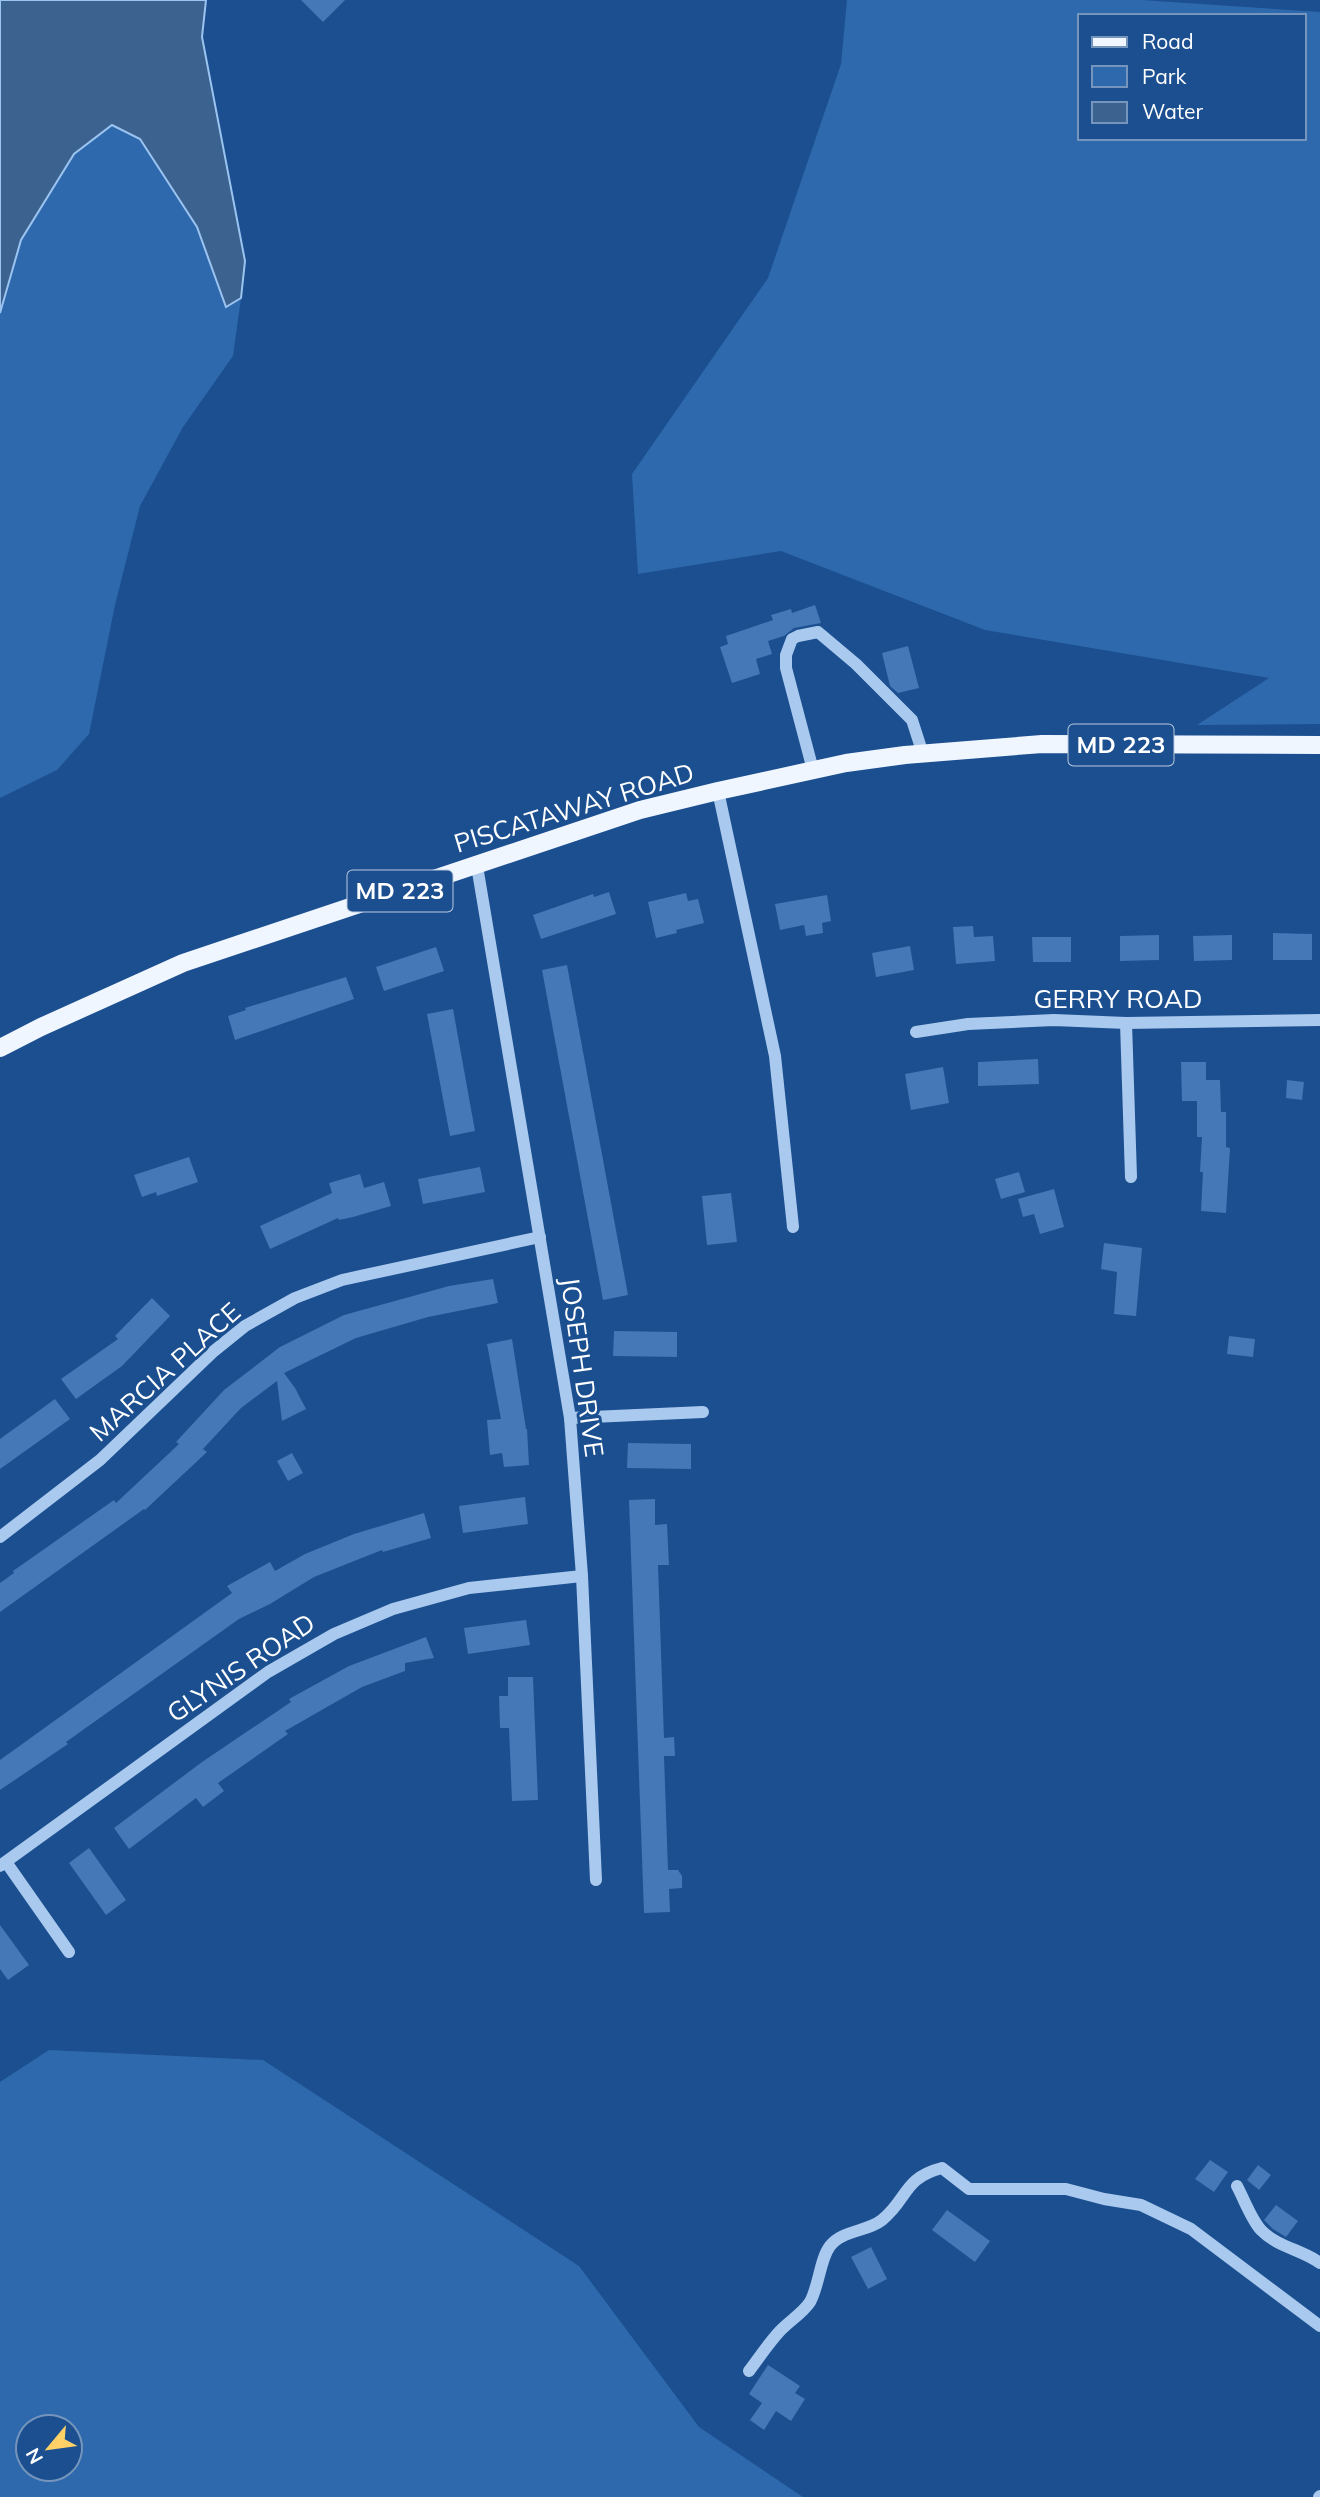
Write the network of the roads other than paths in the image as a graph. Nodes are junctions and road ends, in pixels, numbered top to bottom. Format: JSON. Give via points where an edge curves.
{"nodes":[{"id":1,"x":1320,"y":745,"type":"edge"},
{"id":2,"x":923,"y":754,"type":"junction"},
{"id":3,"x":813,"y":770,"type":"junction"},
{"id":4,"x":718,"y":791,"type":"junction"},
{"id":5,"x":477,"y":866,"type":"junction"},
{"id":6,"x":1320,"y":1020,"type":"edge"},
{"id":7,"x":1126,"y":1023,"type":"junction"},
{"id":8,"x":916,"y":1032,"type":"dead end"},
{"id":9,"x":0,"y":1048,"type":"edge"},
{"id":10,"x":1131,"y":1178,"type":"dead end"},
{"id":11,"x":793,"y":1227,"type":"dead end"},
{"id":12,"x":540,"y":1237,"type":"junction"},
{"id":13,"x":703,"y":1412,"type":"dead end"},
{"id":14,"x":570,"y":1418,"type":"junction"},
{"id":15,"x":0,"y":1537,"type":"edge"},
{"id":16,"x":582,"y":1576,"type":"junction"},
{"id":17,"x":3,"y":1864,"type":"edge"},
{"id":18,"x":596,"y":1880,"type":"dead end"},
{"id":19,"x":69,"y":1952,"type":"dead end"},
{"id":20,"x":1237,"y":2186,"type":"dead end"},
{"id":21,"x":1320,"y":2263,"type":"edge"},
{"id":22,"x":1320,"y":2326,"type":"edge"},
{"id":23,"x":749,"y":2371,"type":"dead end"}],
"edges":[{"from":1,"to":2,"type":"main road","name":"PISCATAWAY ROAD","number":"MD 223","via":[[1042,744]]},
{"from":2,"to":3,"type":"main road","name":"PISCATAWAY ROAD","number":"MD 223"},
{"from":2,"to":3,"type":"street","via":[[912,720],[818,632],[808,633],[792,639],[786,668]]},
{"from":3,"to":4,"type":"main road","name":"PISCATAWAY ROAD","number":"MD 223"},
{"from":4,"to":5,"type":"main road","name":"PISCATAWAY ROAD","number":"MD 223","via":[[640,810]]},
{"from":4,"to":11,"type":"street","via":[[775,1056]]},
{"from":5,"to":9,"type":"main road","name":"PISCATAWAY ROAD","number":"MD 223","via":[[183,963]]},
{"from":5,"to":12,"type":"street","name":"JOSEPH DRIVE"},
{"from":6,"to":7,"type":"street","name":"GERRY ROAD"},
{"from":7,"to":8,"type":"street","name":"GERRY ROAD","via":[[1054,1020]]},
{"from":7,"to":10,"type":"street"},
{"from":12,"to":14,"type":"street","name":"JOSEPH DRIVE"},
{"from":12,"to":15,"type":"street","name":"MARCIA PLACE","via":[[342,1280],[255,1320],[214,1351],[100,1460]]},
{"from":13,"to":14,"type":"street"},
{"from":14,"to":16,"type":"street","name":"JOSEPH DRIVE"},
{"from":16,"to":17,"type":"street","name":"GLYNIS ROAD","via":[[469,1588],[393,1609],[334,1634],[268,1672]]},
{"from":16,"to":18,"type":"street","name":"JOSEPH DRIVE"},
{"from":17,"to":19,"type":"street"},
{"from":20,"to":21,"type":"street","via":[[1261,2231]]},
{"from":22,"to":23,"type":"street","via":[[1191,2230],[1141,2205],[1066,2189],[969,2189],[942,2168],[912,2183],[884,2219],[837,2239],[828,2248],[808,2305],[776,2334]]}]}
